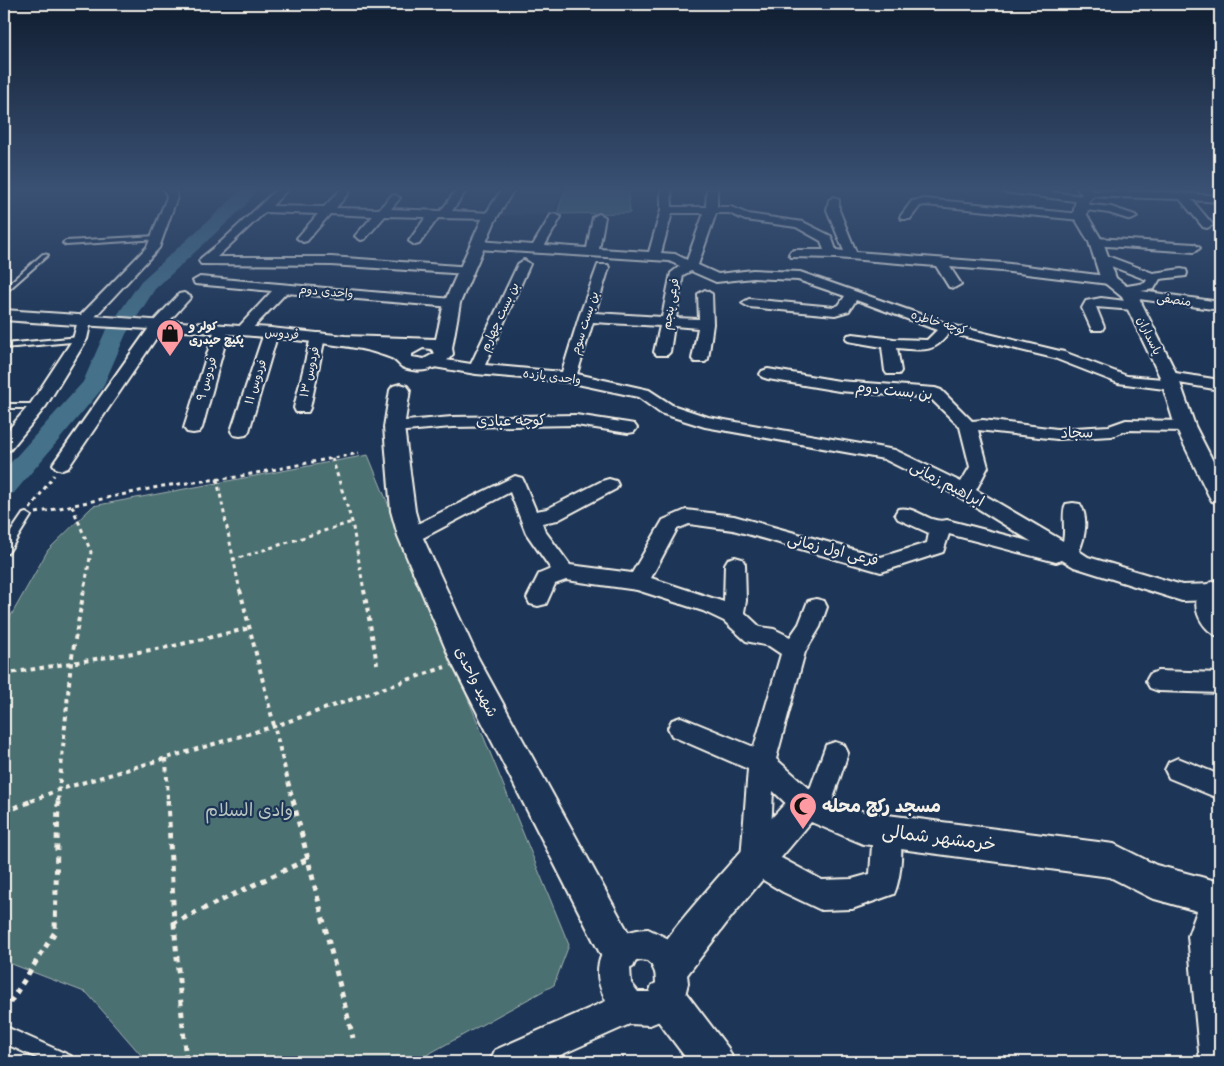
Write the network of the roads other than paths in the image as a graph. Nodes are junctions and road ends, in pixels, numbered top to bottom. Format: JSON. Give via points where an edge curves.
{"nodes":[{"id":1,"x":157,"y":238,"type":"edge"},
{"id":2,"x":140,"y":239,"type":"edge"},
{"id":3,"x":232,"y":239,"type":"edge"},
{"id":4,"x":417,"y":239,"type":"edge"},
{"id":5,"x":481,"y":239,"type":"edge"},
{"id":6,"x":543,"y":239,"type":"edge"},
{"id":7,"x":595,"y":239,"type":"edge"},
{"id":8,"x":659,"y":239,"type":"edge"},
{"id":9,"x":701,"y":239,"type":"edge"},
{"id":10,"x":826,"y":239,"type":"edge"},
{"id":11,"x":847,"y":239,"type":"edge"},
{"id":12,"x":1096,"y":239,"type":"edge"},
{"id":13,"x":415,"y":241,"type":"dead end"},
{"id":14,"x":66,"y":242,"type":"dead end"},
{"id":15,"x":478,"y":245,"type":"junction"},
{"id":16,"x":1194,"y":248,"type":"dead end"},
{"id":17,"x":537,"y":249,"type":"junction"},
{"id":18,"x":1099,"y":250,"type":"junction"},
{"id":19,"x":592,"y":252,"type":"junction"},
{"id":20,"x":795,"y":254,"type":"dead end"},
{"id":21,"x":831,"y":254,"type":"junction"},
{"id":22,"x":45,"y":255,"type":"dead end"},
{"id":23,"x":654,"y":256,"type":"junction"},
{"id":24,"x":852,"y":256,"type":"junction"},
{"id":25,"x":941,"y":263,"type":"junction"},
{"id":26,"x":524,"y":264,"type":"dead end"},
{"id":27,"x":692,"y":265,"type":"junction"},
{"id":28,"x":603,"y":268,"type":"dead end"},
{"id":29,"x":467,"y":270,"type":"junction"},
{"id":30,"x":1181,"y":273,"type":"dead end"},
{"id":31,"x":1154,"y":278,"type":"junction"},
{"id":32,"x":1109,"y":280,"type":"junction"},
{"id":33,"x":200,"y":281,"type":"dead end"},
{"id":34,"x":13,"y":283,"type":"junction"},
{"id":35,"x":4,"y":284,"type":"edge"},
{"id":36,"x":954,"y":284,"type":"dead end"},
{"id":37,"x":282,"y":288,"type":"junction"},
{"id":38,"x":4,"y":291,"type":"edge"},
{"id":39,"x":705,"y":294,"type":"dead end"},
{"id":40,"x":853,"y":294,"type":"junction"},
{"id":41,"x":1129,"y":296,"type":"junction"},
{"id":42,"x":184,"y":297,"type":"dead end"},
{"id":43,"x":750,"y":303,"type":"dead end"},
{"id":44,"x":452,"y":305,"type":"junction"},
{"id":45,"x":1220,"y":306,"type":"edge"},
{"id":46,"x":4,"y":315,"type":"edge"},
{"id":47,"x":586,"y":317,"type":"junction"},
{"id":48,"x":66,"y":320,"type":"junction"},
{"id":49,"x":88,"y":320,"type":"junction"},
{"id":50,"x":669,"y":321,"type":"junction"},
{"id":51,"x":4,"y":323,"type":"edge"},
{"id":52,"x":706,"y":324,"type":"junction"},
{"id":53,"x":158,"y":325,"type":"junction"},
{"id":54,"x":1097,"y":327,"type":"dead end"},
{"id":55,"x":946,"y":328,"type":"junction"},
{"id":56,"x":222,"y":329,"type":"junction"},
{"id":57,"x":242,"y":331,"type":"junction"},
{"id":58,"x":271,"y":333,"type":"junction"},
{"id":59,"x":318,"y":337,"type":"junction"},
{"id":60,"x":80,"y":338,"type":"junction"},
{"id":61,"x":853,"y":338,"type":"dead end"},
{"id":62,"x":346,"y":341,"type":"junction"},
{"id":63,"x":888,"y":343,"type":"junction"},
{"id":64,"x":420,"y":344,"type":"junction"},
{"id":65,"x":4,"y":346,"type":"edge"},
{"id":66,"x":662,"y":352,"type":"dead end"},
{"id":67,"x":402,"y":357,"type":"junction"},
{"id":68,"x":434,"y":359,"type":"junction"},
{"id":69,"x":700,"y":359,"type":"dead end"},
{"id":70,"x":476,"y":369,"type":"junction"},
{"id":71,"x":893,"y":370,"type":"dead end"},
{"id":72,"x":768,"y":374,"type":"dead end"},
{"id":73,"x":568,"y":377,"type":"junction"},
{"id":74,"x":1170,"y":381,"type":"junction"},
{"id":75,"x":1220,"y":385,"type":"edge"},
{"id":76,"x":400,"y":390,"type":"junction"},
{"id":77,"x":4,"y":406,"type":"edge"},
{"id":78,"x":38,"y":406,"type":"junction"},
{"id":79,"x":302,"y":408,"type":"dead end"},
{"id":80,"x":666,"y":409,"type":"joint"},
{"id":81,"x":968,"y":426,"type":"junction"},
{"id":82,"x":1185,"y":426,"type":"junction"},
{"id":83,"x":394,"y":427,"type":"junction"},
{"id":84,"x":193,"y":428,"type":"dead end"},
{"id":85,"x":628,"y":428,"type":"dead end"},
{"id":86,"x":240,"y":431,"type":"dead end"},
{"id":87,"x":5,"y":442,"type":"edge"},
{"id":88,"x":62,"y":464,"type":"road end"},
{"id":89,"x":609,"y":486,"type":"dead end"},
{"id":90,"x":1218,"y":489,"type":"edge"},
{"id":91,"x":965,"y":492,"type":"junction"},
{"id":92,"x":1073,"y":510,"type":"dead end"},
{"id":93,"x":904,"y":514,"type":"dead end"},
{"id":94,"x":26,"y":516,"type":"road end"},
{"id":95,"x":530,"y":518,"type":"junction"},
{"id":96,"x":940,"y":530,"type":"junction"},
{"id":97,"x":410,"y":536,"type":"junction"},
{"id":98,"x":4,"y":550,"type":"edge"},
{"id":99,"x":1074,"y":558,"type":"junction"},
{"id":100,"x":735,"y":564,"type":"dead end"},
{"id":101,"x":564,"y":572,"type":"junction"},
{"id":102,"x":638,"y":582,"type":"junction"},
{"id":103,"x":1217,"y":590,"type":"edge"},
{"id":104,"x":1182,"y":593,"type":"junction"},
{"id":105,"x":538,"y":598,"type":"dead end"},
{"id":106,"x":816,"y":607,"type":"dead end"},
{"id":107,"x":732,"y":615,"type":"junction"},
{"id":108,"x":1218,"y":627,"type":"edge"},
{"id":109,"x":794,"y":650,"type":"junction"},
{"id":110,"x":1158,"y":681,"type":"dead end"},
{"id":111,"x":1220,"y":684,"type":"edge"},
{"id":112,"x":681,"y":728,"type":"dead end"},
{"id":113,"x":835,"y":753,"type":"dead end"},
{"id":114,"x":762,"y":763,"type":"junction"},
{"id":115,"x":1178,"y":770,"type":"dead end"},
{"id":116,"x":1220,"y":787,"type":"edge"},
{"id":117,"x":811,"y":806,"type":"junction"},
{"id":118,"x":887,"y":831,"type":"junction"},
{"id":119,"x":755,"y":859,"type":"junction"},
{"id":120,"x":1220,"y":899,"type":"edge"},
{"id":121,"x":620,"y":954,"type":"junction"},
{"id":122,"x":668,"y":982,"type":"junction"},
{"id":123,"x":629,"y":1007,"type":"junction"},
{"id":124,"x":4,"y":1034,"type":"edge"},
{"id":125,"x":66,"y":1062,"type":"edge"},
{"id":126,"x":507,"y":1062,"type":"edge"},
{"id":127,"x":714,"y":1062,"type":"edge"},
{"id":128,"x":1220,"y":1062,"type":"edge"}],
"edges":[{"from":1,"to":49,"type":"street","via":[[153,248]]},
{"from":2,"to":14,"type":"lane"},
{"from":3,"to":29,"type":"street","via":[[205,261],[331,261]]},
{"from":4,"to":13,"type":"street"},
{"from":5,"to":15,"type":"street"},
{"from":6,"to":17,"type":"street"},
{"from":7,"to":19,"type":"street"},
{"from":8,"to":23,"type":"street"},
{"from":9,"to":27,"type":"street"},
{"from":10,"to":21,"type":"street"},
{"from":11,"to":24,"type":"street"},
{"from":12,"to":18,"type":"street"},
{"from":15,"to":17,"type":"street"},
{"from":15,"to":29,"type":"street"},
{"from":16,"to":18,"type":"street"},
{"from":17,"to":19,"type":"street","via":[[554,254]]},
{"from":18,"to":31,"type":"street"},
{"from":18,"to":32,"type":"street"},
{"from":19,"to":23,"type":"street"},
{"from":20,"to":21,"type":"street"},
{"from":21,"to":24,"type":"street"},
{"from":22,"to":34,"type":"lane"},
{"from":23,"to":27,"type":"street"},
{"from":24,"to":25,"type":"street","via":[[904,254]]},
{"from":25,"to":32,"type":"street"},
{"from":25,"to":36,"type":"street"},
{"from":26,"to":70,"type":"street","name":"بن بست چهارم"},
{"from":27,"to":40,"type":"street","name":"كوچه خاطره","via":[[716,278],[753,274],[800,276]]},
{"from":27,"to":50,"type":"street","name":"فرعی پنجم","via":[[676,273]]},
{"from":28,"to":47,"type":"street","name":"بن بست سوم"},
{"from":29,"to":44,"type":"street"},
{"from":30,"to":31,"type":"street"},
{"from":31,"to":41,"type":"street","via":[[1149,286]]},
{"from":32,"to":41,"type":"street"},
{"from":33,"to":37,"type":"street","name":"واحدی دوم"},
{"from":34,"to":35,"type":"lane"},
{"from":34,"to":38,"type":"lane"},
{"from":37,"to":44,"type":"street","name":"واحدی دوم"},
{"from":37,"to":57,"type":"street"},
{"from":39,"to":52,"type":"street"},
{"from":40,"to":43,"type":"street","via":[[844,308],[835,311]]},
{"from":40,"to":55,"type":"street","name":"كوچه خاطره"},
{"from":41,"to":45,"type":"street","name":"منصفی"},
{"from":41,"to":54,"type":"street","name":"منصفی","via":[[1091,304],[1089,308]]},
{"from":41,"to":74,"type":"street","name":"پاسداران"},
{"from":42,"to":53,"type":"street"},
{"from":44,"to":64,"type":"street"},
{"from":44,"to":68,"type":"street"},
{"from":46,"to":48,"type":"street"},
{"from":47,"to":50,"type":"street"},
{"from":47,"to":73,"type":"street","name":"بن بست سوم"},
{"from":48,"to":49,"type":"street","name":"فردوس"},
{"from":48,"to":51,"type":"street","via":[[41,324]]},
{"from":49,"to":53,"type":"street","name":"فردوس"},
{"from":49,"to":60,"type":"street"},
{"from":50,"to":52,"type":"street"},
{"from":50,"to":66,"type":"street","name":"فرعی پنجم"},
{"from":52,"to":69,"type":"street"},
{"from":53,"to":56,"type":"street","name":"فردوس"},
{"from":53,"to":88,"type":"street"},
{"from":55,"to":63,"type":"street","via":[[934,342]]},
{"from":55,"to":74,"type":"street","name":"كوچه خاطره","via":[[1059,355],[1124,380]]},
{"from":56,"to":57,"type":"street","name":"فردوس"},
{"from":56,"to":84,"type":"street","name":"فردوس ۹"},
{"from":57,"to":58,"type":"street","name":"فردوس"},
{"from":58,"to":59,"type":"street","name":"فردوس"},
{"from":58,"to":86,"type":"street","name":"فردوس ۱۱"},
{"from":59,"to":62,"type":"street","name":"فردوس"},
{"from":59,"to":79,"type":"street","name":"فردوس ۱۳"},
{"from":60,"to":65,"type":"lane"},
{"from":60,"to":78,"type":"street"},
{"from":61,"to":63,"type":"street"},
{"from":62,"to":64,"type":"street"},
{"from":62,"to":67,"type":"street"},
{"from":63,"to":71,"type":"street"},
{"from":64,"to":67,"type":"street","via":[[406,349]]},
{"from":64,"to":68,"type":"street","via":[[435,344]]},
{"from":67,"to":68,"type":"street","via":[[410,364]]},
{"from":67,"to":76,"type":"street","name":"شهید واحدی"},
{"from":68,"to":70,"type":"street","name":"واحدی یازده"},
{"from":68,"to":76,"type":"street"},
{"from":70,"to":73,"type":"street","name":"واحدی یازده"},
{"from":72,"to":81,"type":"street","name":"بن بست دوم","via":[[839,386],[935,392]]},
{"from":73,"to":80,"type":"street","name":"واحدی یازده","via":[[643,392]]},
{"from":74,"to":75,"type":"street","name":"كوچه خاطره"},
{"from":74,"to":82,"type":"street","name":"پاسداران"},
{"from":76,"to":83,"type":"street","name":"شهید واحدی"},
{"from":77,"to":78,"type":"lane"},
{"from":78,"to":87,"type":"street"},
{"from":80,"to":91,"type":"street","name":"ابراهیم زمانی","via":[[705,422],[888,454]]},
{"from":81,"to":82,"type":"street","name":"سجاد","via":[[1057,434],[1101,433],[1126,425]]},
{"from":81,"to":91,"type":"street","name":"بن بست دوم","via":[[979,467]]},
{"from":82,"to":90,"type":"street","name":"پاسداران"},
{"from":83,"to":85,"type":"street","name":"کوچه عبادی","via":[[452,422],[576,420]]},
{"from":83,"to":97,"type":"street","name":"شهید واحدی"},
{"from":89,"to":95,"type":"street","via":[[551,514]]},
{"from":91,"to":99,"type":"street","name":"ابراهیم زمانی"},
{"from":92,"to":99,"type":"street"},
{"from":93,"to":96,"type":"street"},
{"from":94,"to":98,"type":"lane"},
{"from":95,"to":97,"type":"street","via":[[515,482]]},
{"from":95,"to":101,"type":"street","via":[[536,533]]},
{"from":96,"to":99,"type":"street","via":[[952,527]]},
{"from":96,"to":102,"type":"street","name":"فرعی اول زمانی","via":[[936,547],[881,564],[734,523],[686,516],[670,525]]},
{"from":97,"to":121,"type":"street","name":"شهید واحدی","via":[[465,660]]},
{"from":99,"to":104,"type":"street","name":"ابراهیم زمانی"},
{"from":100,"to":107,"type":"street"},
{"from":101,"to":102,"type":"street"},
{"from":101,"to":105,"type":"street","via":[[547,579]]},
{"from":102,"to":107,"type":"street"},
{"from":103,"to":104,"type":"street","name":"ابراهیم زمانی"},
{"from":103,"to":108,"type":"street","via":[[1210,596],[1208,604]]},
{"from":104,"to":108,"type":"street"},
{"from":106,"to":109,"type":"street","via":[[809,627]]},
{"from":107,"to":109,"type":"street","via":[[754,635],[774,638]]},
{"from":109,"to":114,"type":"street"},
{"from":110,"to":111,"type":"street"},
{"from":112,"to":114,"type":"street"},
{"from":113,"to":117,"type":"street"},
{"from":114,"to":117,"type":"street"},
{"from":114,"to":119,"type":"street"},
{"from":115,"to":116,"type":"street"},
{"from":117,"to":118,"type":"street","name":"خرمشهر شمالی","via":[[863,828]]},
{"from":117,"to":119,"type":"street"},
{"from":118,"to":119,"type":"street","via":[[884,884],[852,894],[821,895]]},
{"from":118,"to":120,"type":"street","name":"خرمشهر شمالی","via":[[1114,861],[1151,881]]},
{"from":119,"to":122,"type":"street","via":[[686,944]]},
{"from":120,"to":128,"type":"street","via":[[1206,936]]},
{"from":121,"to":122,"type":"street","via":[[633,946],[648,945],[662,952]]},
{"from":121,"to":123,"type":"street","via":[[613,969],[614,986]]},
{"from":122,"to":123,"type":"street","via":[[653,1008]]},
{"from":122,"to":127,"type":"street"},
{"from":123,"to":126,"type":"street"},
{"from":124,"to":125,"type":"lane"}]}
